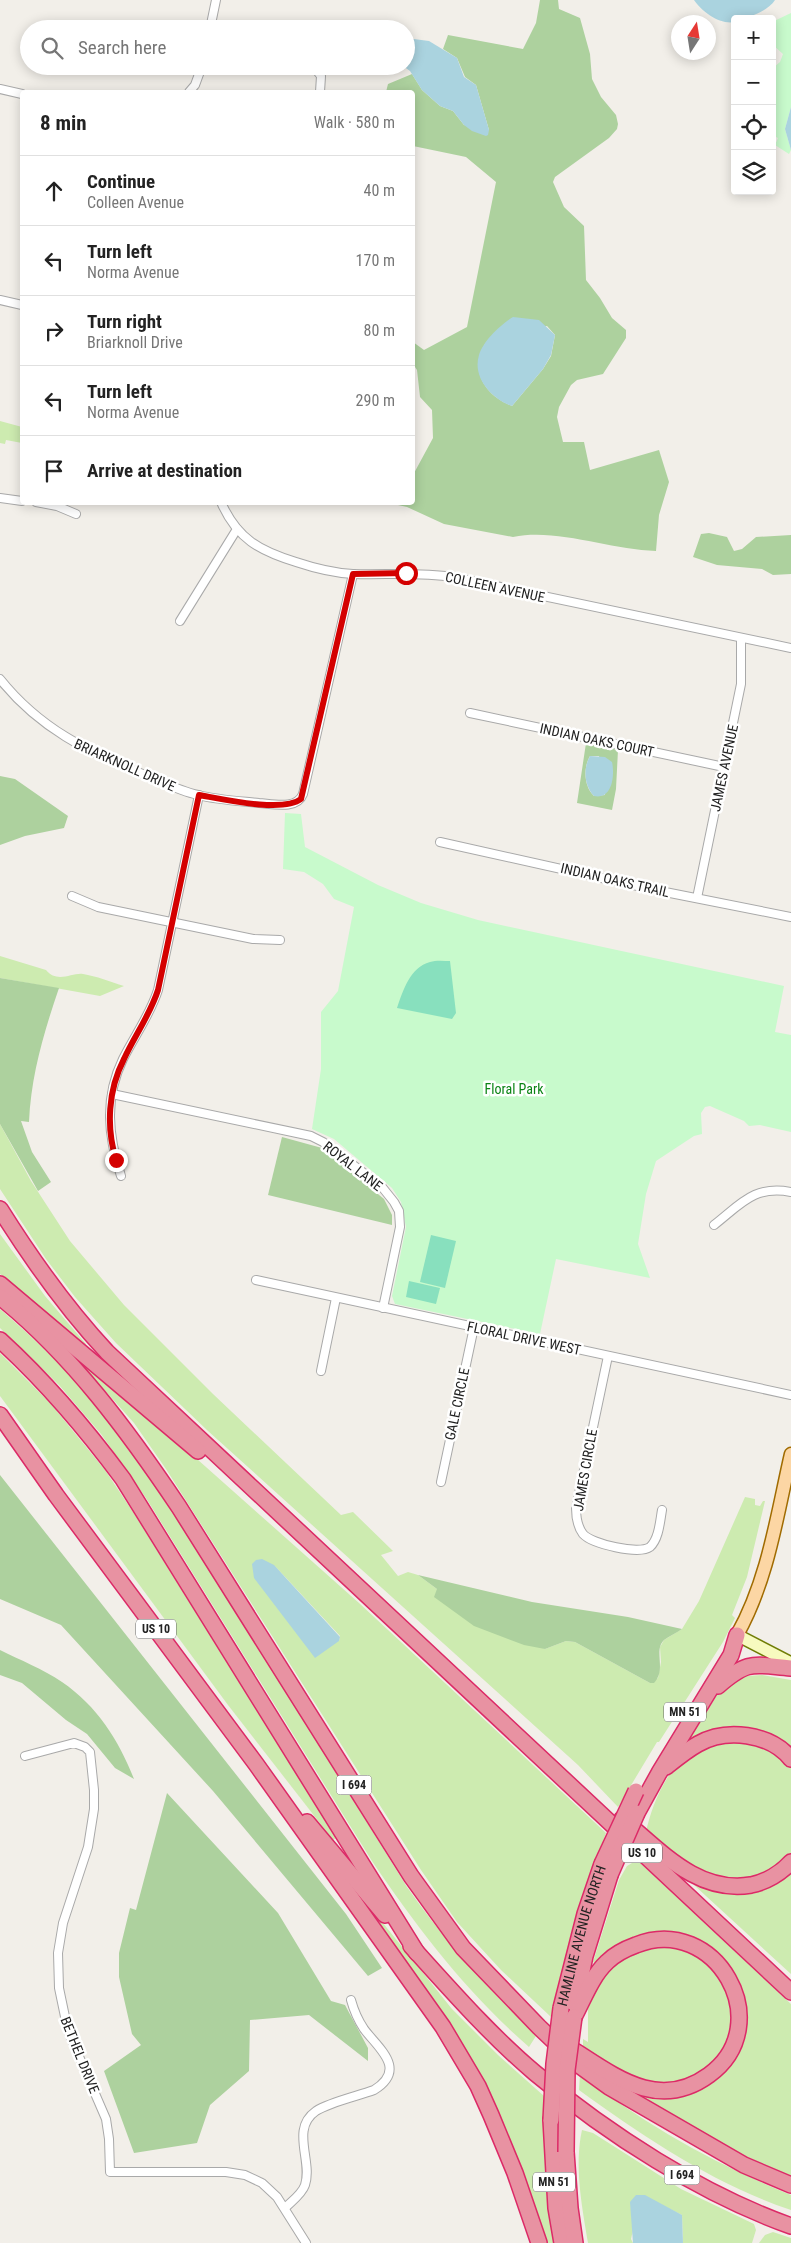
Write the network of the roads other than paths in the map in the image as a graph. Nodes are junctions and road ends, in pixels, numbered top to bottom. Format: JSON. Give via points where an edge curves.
{"nodes":[{"id":1,"x":216,"y":0,"type":"edge"},
{"id":2,"x":212,"y":20,"type":"edge"},
{"id":3,"x":199,"y":75,"type":"edge"},
{"id":4,"x":320,"y":75,"type":"edge"},
{"id":5,"x":0,"y":89,"type":"edge"},
{"id":6,"x":191,"y":90,"type":"edge"},
{"id":7,"x":320,"y":90,"type":"edge"},
{"id":8,"x":20,"y":94,"type":"edge"},
{"id":9,"x":0,"y":300,"type":"edge"},
{"id":10,"x":20,"y":305,"type":"edge"},
{"id":11,"x":0,"y":498,"type":"edge"},
{"id":12,"x":20,"y":501,"type":"edge"},
{"id":13,"x":52,"y":505,"type":"edge"},
{"id":14,"x":222,"y":505,"type":"edge"},
{"id":15,"x":76,"y":514,"type":"dead end"},
{"id":16,"x":237,"y":529,"type":"junction"},
{"id":17,"x":353,"y":574,"type":"junction"},
{"id":18,"x":180,"y":621,"type":"dead end"},
{"id":19,"x":741,"y":638,"type":"junction"},
{"id":20,"x":791,"y":648,"type":"edge"},
{"id":21,"x":0,"y":679,"type":"edge"},
{"id":22,"x":470,"y":713,"type":"dead end"},
{"id":23,"x":724,"y":767,"type":"junction"},
{"id":24,"x":199,"y":795,"type":"junction"},
{"id":25,"x":440,"y":842,"type":"dead end"},
{"id":26,"x":72,"y":896,"type":"dead end"},
{"id":27,"x":697,"y":898,"type":"junction"},
{"id":28,"x":791,"y":917,"type":"edge"},
{"id":29,"x":172,"y":922,"type":"junction"},
{"id":30,"x":280,"y":940,"type":"dead end"},
{"id":31,"x":112,"y":1094,"type":"junction"},
{"id":32,"x":121,"y":1176,"type":"dead end"},
{"id":33,"x":791,"y":1192,"type":"edge"},
{"id":34,"x":0,"y":1210,"type":"edge"},
{"id":35,"x":714,"y":1225,"type":"dead end"},
{"id":36,"x":256,"y":1280,"type":"dead end"},
{"id":37,"x":0,"y":1284,"type":"edge"},
{"id":38,"x":0,"y":1298,"type":"edge"},
{"id":39,"x":336,"y":1298,"type":"junction"},
{"id":40,"x":383,"y":1308,"type":"junction"},
{"id":41,"x":474,"y":1327,"type":"junction"},
{"id":42,"x":0,"y":1340,"type":"edge"},
{"id":43,"x":608,"y":1356,"type":"junction"},
{"id":44,"x":321,"y":1371,"type":"dead end"},
{"id":45,"x":791,"y":1395,"type":"edge"},
{"id":46,"x":0,"y":1415,"type":"edge"},
{"id":47,"x":0,"y":1432,"type":"edge"},
{"id":48,"x":791,"y":1454,"type":"edge"},
{"id":49,"x":440,"y":1482,"type":"dead end"},
{"id":50,"x":56,"y":1495,"type":"junction"},
{"id":51,"x":662,"y":1510,"type":"dead end"},
{"id":52,"x":345,"y":1574,"type":"junction"},
{"id":53,"x":737,"y":1635,"type":"junction"},
{"id":54,"x":791,"y":1663,"type":"edge"},
{"id":55,"x":791,"y":1668,"type":"edge"},
{"id":56,"x":707,"y":1695,"type":"junction"},
{"id":57,"x":493,"y":1713,"type":"junction"},
{"id":58,"x":25,"y":1756,"type":"dead end"},
{"id":59,"x":791,"y":1759,"type":"edge"},
{"id":60,"x":256,"y":1764,"type":"junction"},
{"id":61,"x":659,"y":1772,"type":"junction"},
{"id":62,"x":791,"y":1862,"type":"edge"},
{"id":63,"x":606,"y":1870,"type":"junction"},
{"id":64,"x":417,"y":1953,"type":"junction"},
{"id":65,"x":791,"y":1992,"type":"edge"},
{"id":66,"x":351,"y":2000,"type":"dead end"},
{"id":67,"x":568,"y":2013,"type":"junction"},
{"id":68,"x":539,"y":2027,"type":"junction"},
{"id":69,"x":791,"y":2185,"type":"edge"},
{"id":70,"x":285,"y":2208,"type":"junction"},
{"id":71,"x":791,"y":2226,"type":"edge"},
{"id":72,"x":306,"y":2243,"type":"edge"},
{"id":73,"x":538,"y":2243,"type":"edge"},
{"id":74,"x":562,"y":2243,"type":"edge"},
{"id":75,"x":575,"y":2243,"type":"edge"}],
"edges":[{"from":1,"to":2,"type":"street"},
{"from":3,"to":6,"type":"street"},
{"from":4,"to":7,"type":"street"},
{"from":5,"to":8,"type":"street"},
{"from":9,"to":10,"type":"street"},
{"from":11,"to":12,"type":"street"},
{"from":13,"to":15,"type":"street"},
{"from":14,"to":16,"type":"street","name":"COLLEEN AVENUE"},
{"from":16,"to":17,"type":"street","name":"COLLEEN AVENUE","via":[[250,542],[274,556],[324,570]]},
{"from":16,"to":18,"type":"street"},
{"from":17,"to":19,"type":"street","name":"COLLEEN AVENUE","via":[[424,573],[453,577]]},
{"from":17,"to":24,"type":"street","name":"BRIARKNOLL DRIVE","via":[[301,799],[281,805]]},
{"from":19,"to":20,"type":"street","name":"COLLEEN AVENUE"},
{"from":19,"to":23,"type":"street","name":"JAMES AVENUE","via":[[741,684]]},
{"from":21,"to":24,"type":"street","name":"BRIARKNOLL DRIVE","via":[[40,718],[73,743]]},
{"from":22,"to":23,"type":"street","name":"INDIAN OAKS COURT"},
{"from":23,"to":27,"type":"street","name":"JAMES AVENUE"},
{"from":24,"to":29,"type":"street"},
{"from":25,"to":27,"type":"street","name":"INDIAN OAKS TRAIL"},
{"from":26,"to":29,"type":"street","via":[[98,907]]},
{"from":27,"to":28,"type":"street","name":"INDIAN OAKS TRAIL"},
{"from":29,"to":30,"type":"street","via":[[253,939]]},
{"from":29,"to":31,"type":"street","via":[[154,1003],[123,1059]]},
{"from":31,"to":32,"type":"street","via":[[109,1126]]},
{"from":31,"to":40,"type":"street","name":"ROYAL LANE","via":[[311,1136],[382,1187],[394,1202],[400,1218]]},
{"from":33,"to":35,"type":"street","via":[[770,1190],[752,1195]]},
{"from":34,"to":52,"type":"highway","number":"US 10","via":[[79,1322],[107,1352]]},
{"from":36,"to":39,"type":"street","name":"FLORAL DRIVE WEST"},
{"from":37,"to":52,"type":"highway"},
{"from":38,"to":68,"type":"highway","number":"I 694","via":[[48,1342],[140,1448],[411,1876],[463,1948]]},
{"from":39,"to":40,"type":"street","name":"FLORAL DRIVE WEST"},
{"from":39,"to":44,"type":"street"},
{"from":40,"to":41,"type":"street","name":"FLORAL DRIVE WEST"},
{"from":41,"to":43,"type":"street","name":"FLORAL DRIVE WEST"},
{"from":41,"to":49,"type":"street","name":"GALE CIRCLE"},
{"from":42,"to":64,"type":"highway","number":"I 694","via":[[42,1380],[123,1479]]},
{"from":43,"to":45,"type":"street","name":"FLORAL DRIVE WEST"},
{"from":43,"to":51,"type":"street","name":"JAMES CIRCLE","via":[[576,1508],[578,1524],[583,1534],[595,1542],[641,1551],[651,1546],[656,1538]]},
{"from":46,"to":50,"type":"highway","number":"US 10"},
{"from":47,"to":50,"type":"highway"},
{"from":48,"to":53,"type":"main road","name":"HAMLINE AVENUE NORTH","via":[[764,1572]]},
{"from":50,"to":60,"type":"highway","number":"US 10"},
{"from":52,"to":57,"type":"highway","number":"US 10"},
{"from":53,"to":54,"type":"street"},
{"from":53,"to":56,"type":"highway","name":"HAMLINE AVENUE NORTH","number":"MN 51","via":[[731,1655]]},
{"from":53,"to":63,"type":"highway","name":"HAMLINE AVENUE NORTH","number":"MN 51","bridge":true,"via":[[723,1651],[636,1791]]},
{"from":55,"to":56,"type":"highway","via":[[747,1665]]},
{"from":56,"to":61,"type":"highway","name":"HAMLINE AVENUE NORTH","number":"MN 51"},
{"from":57,"to":62,"type":"highway","via":[[684,1870],[701,1880],[722,1886],[758,1884],[775,1876]]},
{"from":57,"to":65,"type":"highway","number":"US 10"},
{"from":58,"to":70,"type":"street","name":"BETHEL DRIVE","via":[[74,1743],[85,1746],[90,1752],[94,1790],[92,1819],[88,1847],[63,1923],[58,1954],[58,1988],[68,2032],[106,2119],[110,2172],[236,2172],[262,2183]]},
{"from":59,"to":61,"type":"highway","via":[[776,1746],[759,1738],[726,1734],[698,1744]]},
{"from":60,"to":64,"type":"highway","number":"US 10"},
{"from":60,"to":73,"type":"highway","via":[[422,1996],[460,2055],[502,2140]]},
{"from":61,"to":63,"type":"highway","name":"HAMLINE AVENUE NORTH","number":"MN 51","bridge":true},
{"from":63,"to":67,"type":"highway","name":"HAMLINE AVENUE NORTH","number":"MN 51","via":[[583,1922]]},
{"from":64,"to":71,"type":"highway","number":"I 694","via":[[498,2038],[535,2073],[586,2113],[686,2178]]},
{"from":66,"to":70,"type":"street","via":[[364,2030],[387,2054],[388,2075],[380,2087],[323,2108],[310,2117],[303,2137],[305,2183]]},
{"from":67,"to":68,"type":"highway","via":[[606,1962],[620,1951],[656,1939],[691,1945],[712,1958],[731,1982],[740,2013],[733,2044],[720,2066],[692,2086],[666,2091],[624,2082]]},
{"from":67,"to":74,"type":"highway","name":"HAMLINE AVENUE NORTH","number":"MN 51","bridge":true,"via":[[554,2064],[551,2120]]},
{"from":67,"to":75,"type":"highway","name":"HAMLINE AVENUE NORTH","number":"MN 51","bridge":true,"via":[[566,2152]]},
{"from":68,"to":69,"type":"highway","number":"I 694","via":[[580,2066],[609,2087],[744,2165]]},
{"from":70,"to":72,"type":"street","name":"BETHEL DRIVE"}]}
